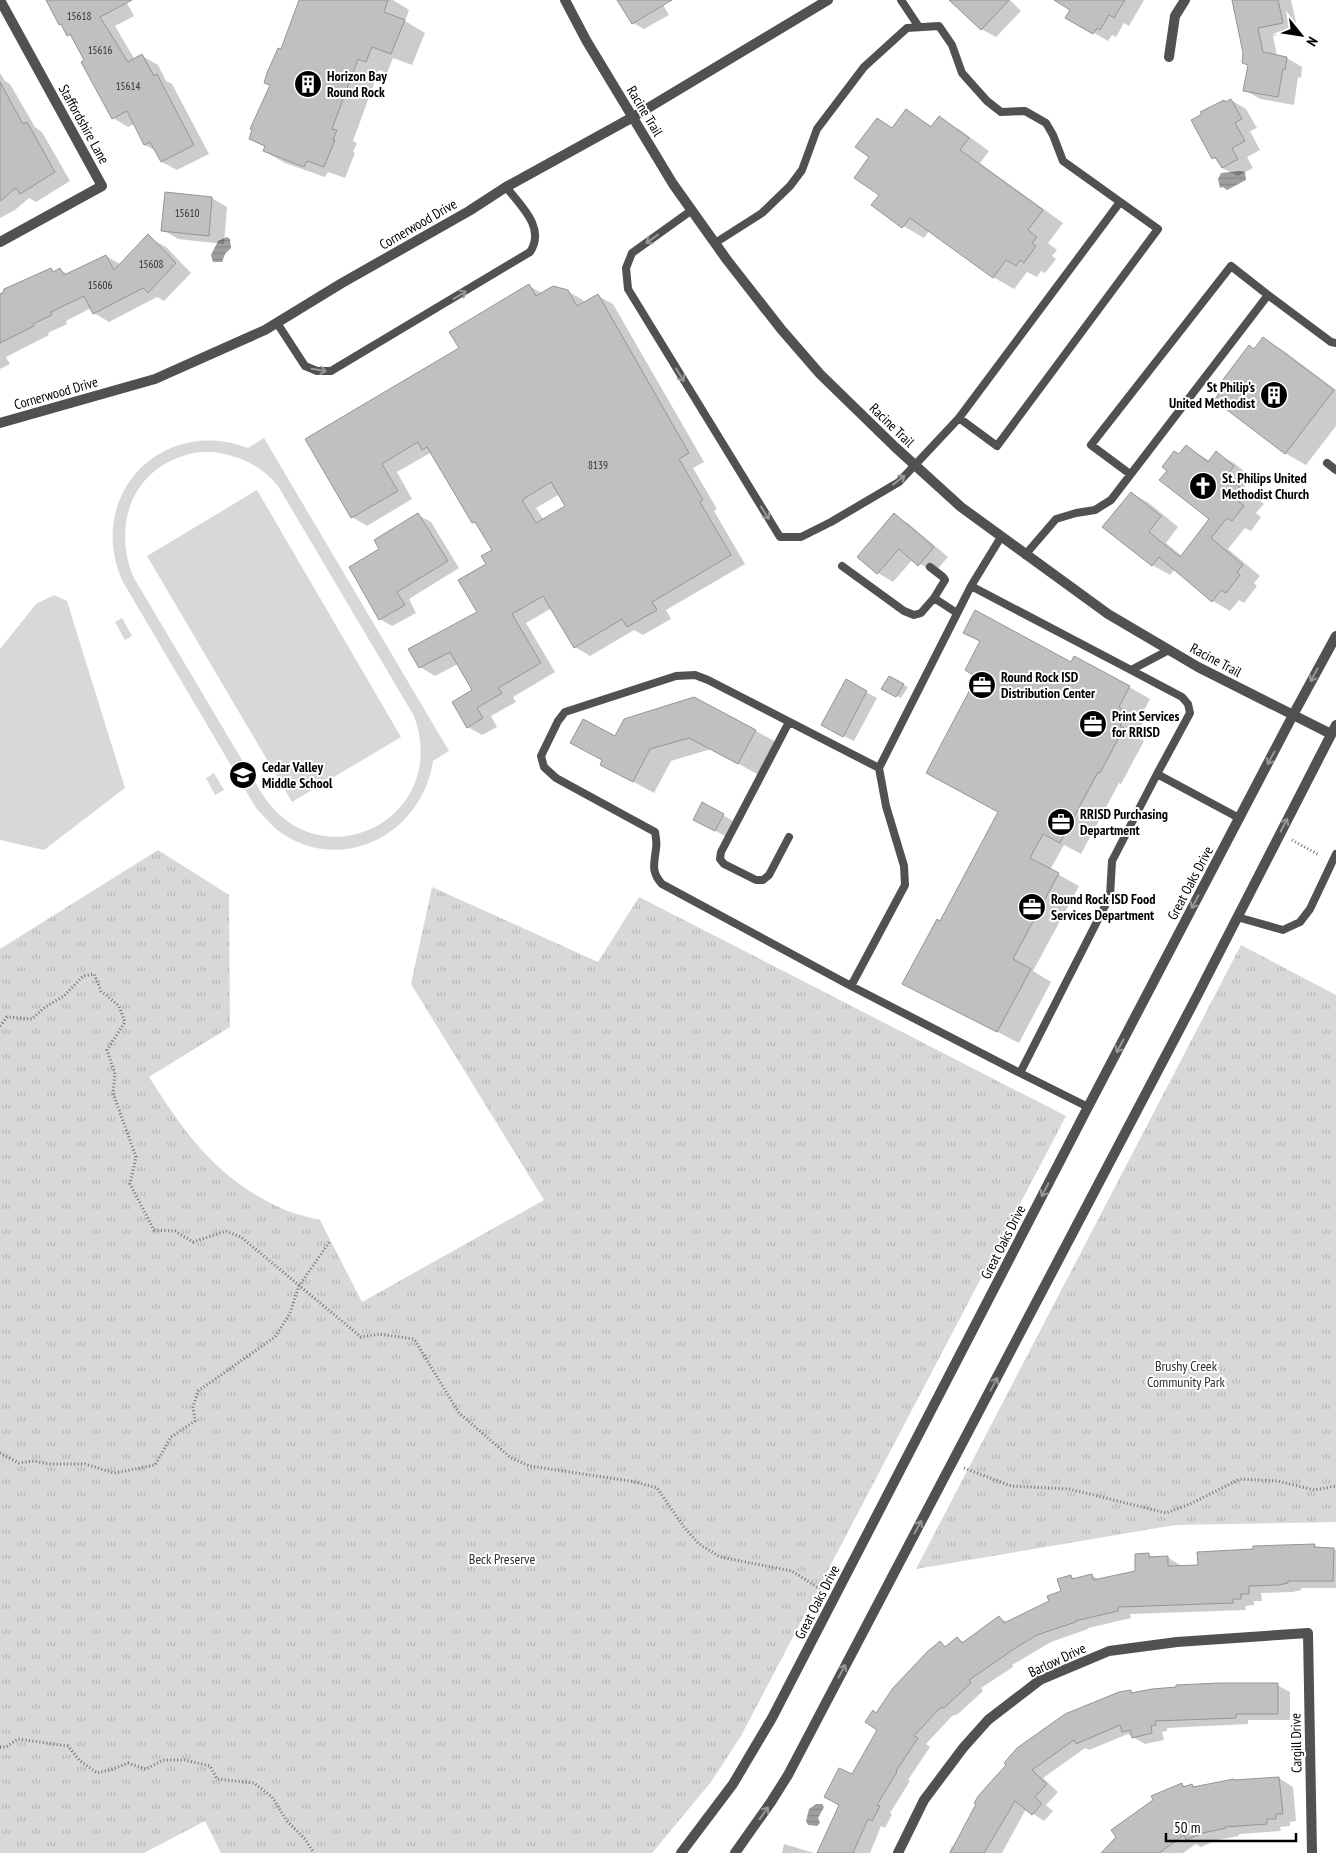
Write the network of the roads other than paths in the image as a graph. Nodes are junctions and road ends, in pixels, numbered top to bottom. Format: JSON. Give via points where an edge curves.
{"nodes":[{"id":1,"x":0,"y":0,"type":"edge"},
{"id":2,"x":565,"y":0,"type":"edge"},
{"id":3,"x":828,"y":0,"type":"edge"},
{"id":4,"x":901,"y":0,"type":"edge"},
{"id":5,"x":1185,"y":0,"type":"edge"},
{"id":6,"x":919,"y":27,"type":"junction"},
{"id":7,"x":1169,"y":57,"type":"dead end"},
{"id":8,"x":633,"y":117,"type":"junction"},
{"id":9,"x":506,"y":187,"type":"junction"},
{"id":10,"x":1120,"y":202,"type":"junction"},
{"id":11,"x":692,"y":210,"type":"junction"},
{"id":12,"x":0,"y":242,"type":"edge"},
{"id":13,"x":715,"y":243,"type":"junction"},
{"id":14,"x":1268,"y":295,"type":"junction"},
{"id":15,"x":277,"y":323,"type":"junction"},
{"id":16,"x":1336,"y":343,"type":"edge"},
{"id":17,"x":959,"y":418,"type":"junction"},
{"id":18,"x":0,"y":423,"type":"edge"},
{"id":19,"x":1328,"y":463,"type":"dead end"},
{"id":20,"x":915,"y":466,"type":"junction"},
{"id":21,"x":1336,"y":470,"type":"edge"},
{"id":22,"x":1130,"y":474,"type":"junction"},
{"id":23,"x":1002,"y":537,"type":"junction"},
{"id":24,"x":1024,"y":555,"type":"junction"},
{"id":25,"x":842,"y":566,"type":"dead end"},
{"id":26,"x":930,"y":567,"type":"dead end"},
{"id":27,"x":971,"y":586,"type":"junction"},
{"id":28,"x":934,"y":598,"type":"junction"},
{"id":29,"x":957,"y":613,"type":"junction"},
{"id":30,"x":1336,"y":636,"type":"edge"},
{"id":31,"x":1169,"y":650,"type":"junction"},
{"id":32,"x":1131,"y":670,"type":"junction"},
{"id":33,"x":1293,"y":715,"type":"junction"},
{"id":34,"x":789,"y":722,"type":"junction"},
{"id":35,"x":1334,"y":732,"type":"edge"},
{"id":36,"x":879,"y":768,"type":"junction"},
{"id":37,"x":1157,"y":774,"type":"junction"},
{"id":38,"x":1239,"y":818,"type":"junction"},
{"id":39,"x":789,"y":837,"type":"dead end"},
{"id":40,"x":1336,"y":854,"type":"edge"},
{"id":41,"x":1237,"y":917,"type":"junction"},
{"id":42,"x":851,"y":986,"type":"junction"},
{"id":43,"x":1020,"y":1073,"type":"junction"},
{"id":44,"x":1088,"y":1108,"type":"junction"},
{"id":45,"x":1308,"y":1633,"type":"joint"},
{"id":46,"x":681,"y":1853,"type":"edge"},
{"id":47,"x":735,"y":1853,"type":"edge"},
{"id":48,"x":898,"y":1853,"type":"edge"},
{"id":49,"x":1309,"y":1853,"type":"edge"}],
"edges":[{"from":1,"to":12,"type":"street","name":"Staffordshire Lane","via":[[102,186]]},
{"from":2,"to":8,"type":"street","name":"Racine Trail"},
{"from":3,"to":8,"type":"street","name":"Cornerwood Drive"},
{"from":4,"to":6,"type":"lane"},
{"from":5,"to":7,"type":"street","via":[[1175,16]]},
{"from":6,"to":10,"type":"lane","via":[[939,26],[952,45],[962,73],[987,101],[1001,112],[1025,111],[1046,123],[1062,161]]},
{"from":6,"to":13,"type":"lane","via":[[907,28],[864,66],[817,129],[802,170],[790,186],[762,213]]},
{"from":8,"to":9,"type":"street","name":"Cornerwood Drive"},
{"from":8,"to":11,"type":"street","name":"Racine Trail"},
{"from":9,"to":15,"type":"street","name":"Cornerwood Drive"},
{"from":15,"to":9,"type":"lane","one_way":true,"via":[[305,366],[317,371],[331,371],[380,344],[530,252],[536,234],[530,218]]},
{"from":10,"to":17,"type":"lane"},
{"from":10,"to":17,"type":"lane","via":[[1158,229],[997,446]]},
{"from":11,"to":13,"type":"street","name":"Racine Trail"},
{"from":11,"to":20,"type":"lane","one_way":true,"via":[[632,253],[626,268],[628,289],[780,537],[802,537],[831,522],[899,482]]},
{"from":13,"to":20,"type":"street","name":"Racine Trail","via":[[820,374]]},
{"from":14,"to":16,"type":"lane"},
{"from":14,"to":22,"type":"lane"},
{"from":14,"to":22,"type":"lane","via":[[1231,266],[1091,445]]},
{"from":15,"to":18,"type":"street","name":"Cornerwood Drive","via":[[155,379]]},
{"from":17,"to":20,"type":"lane"},
{"from":19,"to":21,"type":"lane"},
{"from":20,"to":23,"type":"street","name":"Racine Trail","via":[[961,507]]},
{"from":22,"to":24,"type":"lane","via":[[1111,500],[1095,510],[1056,519]]},
{"from":23,"to":24,"type":"street","name":"Racine Trail"},
{"from":23,"to":27,"type":"lane"},
{"from":24,"to":31,"type":"street","name":"Racine Trail","via":[[1108,614]]},
{"from":25,"to":28,"type":"lane","via":[[914,615],[921,613]]},
{"from":26,"to":28,"type":"lane","via":[[944,580]]},
{"from":27,"to":29,"type":"lane"},
{"from":27,"to":32,"type":"lane"},
{"from":28,"to":29,"type":"lane"},
{"from":29,"to":36,"type":"lane"},
{"from":30,"to":33,"type":"street","name":"Great Oaks Drive","one_way":true},
{"from":31,"to":32,"type":"lane"},
{"from":31,"to":33,"type":"street","name":"Racine Trail"},
{"from":32,"to":37,"type":"lane","via":[[1182,697],[1188,704],[1190,712]]},
{"from":33,"to":35,"type":"street","name":"Racine Trail"},
{"from":33,"to":38,"type":"street","name":"Great Oaks Drive","one_way":true},
{"from":34,"to":36,"type":"lane"},
{"from":34,"to":39,"type":"lane","via":[[720,859],[756,880],[763,880],[769,875]]},
{"from":34,"to":42,"type":"lane","via":[[708,680],[695,675],[676,676],[565,712],[540,756],[544,768],[556,778],[655,832],[653,864],[655,876],[662,884]]},
{"from":41,"to":35,"type":"street","one_way":true},
{"from":36,"to":42,"type":"lane","via":[[886,806],[904,866],[905,885]]},
{"from":37,"to":38,"type":"lane"},
{"from":37,"to":43,"type":"lane","via":[[1112,861],[1110,896]]},
{"from":38,"to":44,"type":"street","name":"Great Oaks Drive","one_way":true},
{"from":40,"to":41,"type":"lane","via":[[1310,909],[1300,922],[1283,930]]},
{"from":47,"to":41,"type":"street","one_way":true,"via":[[788,1775]]},
{"from":42,"to":43,"type":"lane"},
{"from":43,"to":44,"type":"lane"},
{"from":44,"to":46,"type":"street","name":"Great Oaks Drive","one_way":true,"via":[[772,1718],[733,1784]]},
{"from":45,"to":48,"type":"street","name":"Barlow Drive","via":[[1177,1642],[1109,1651],[1040,1680],[988,1720],[963,1748],[924,1800]]},
{"from":45,"to":49,"type":"street","name":"Cargill Drive"}]}
